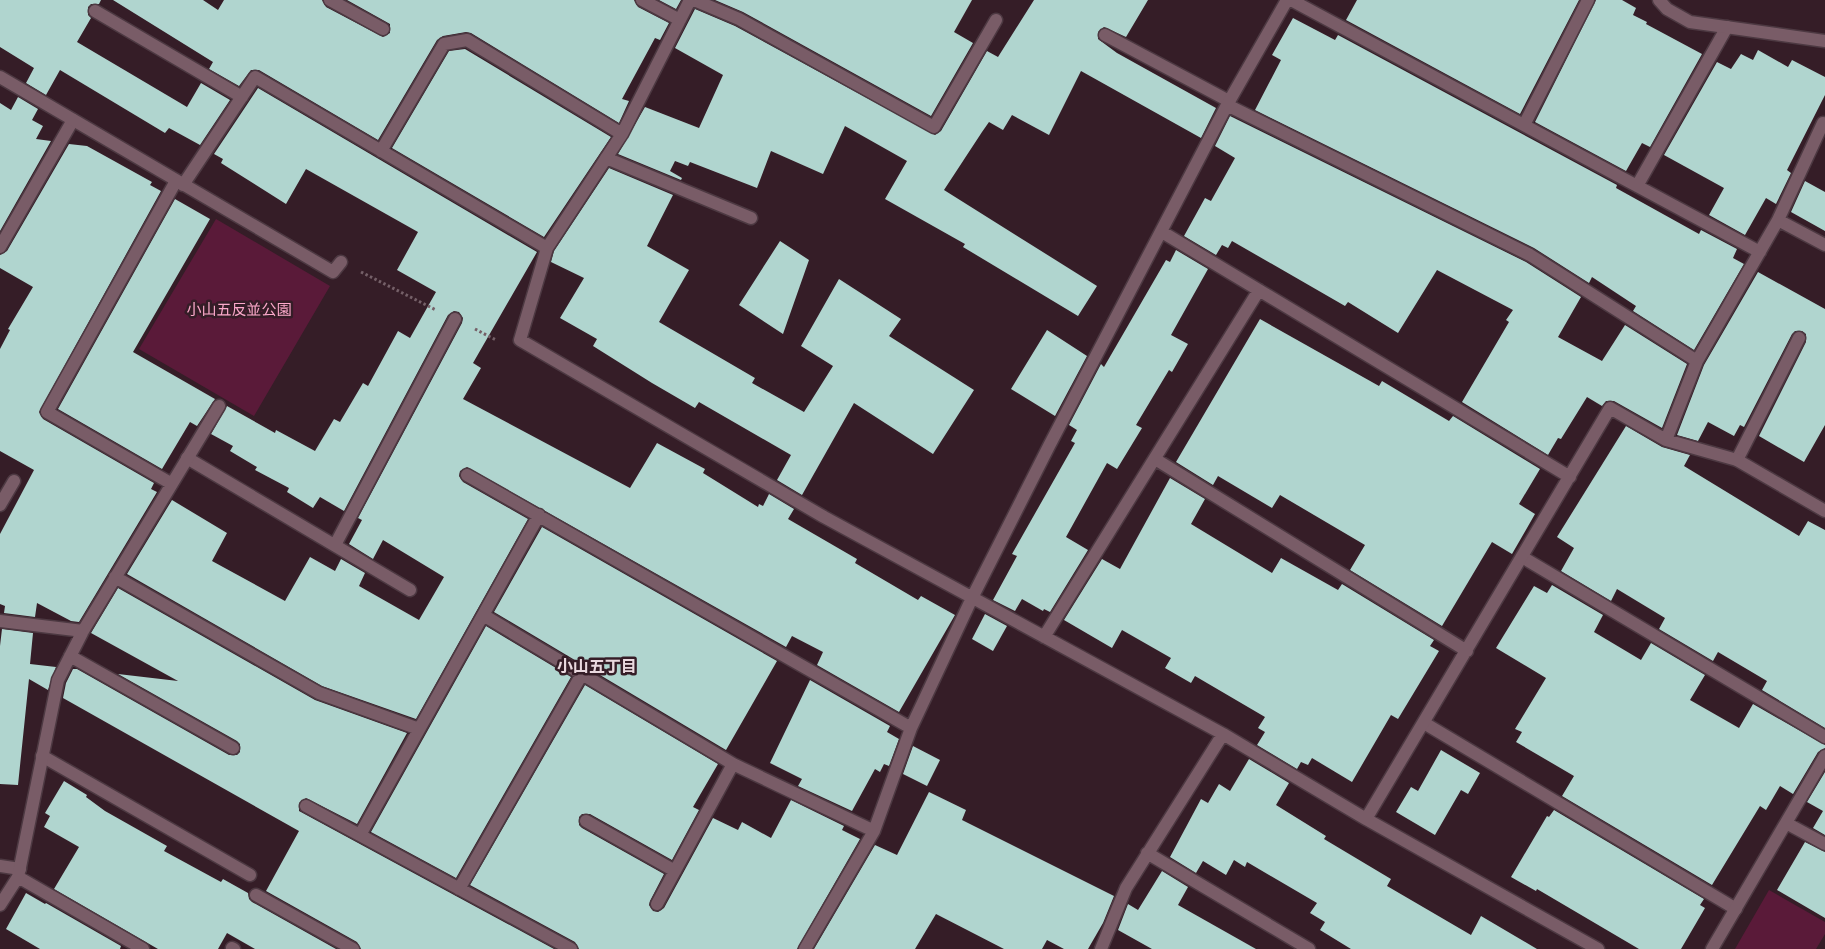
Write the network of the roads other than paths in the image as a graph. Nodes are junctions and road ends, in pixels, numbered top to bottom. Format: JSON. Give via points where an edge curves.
{"nodes":[{"id":1,"x":330,"y":0,"type":"edge"},
{"id":2,"x":642,"y":0,"type":"edge"},
{"id":3,"x":690,"y":0,"type":"edge"},
{"id":4,"x":694,"y":0,"type":"edge"},
{"id":5,"x":1289,"y":0,"type":"edge"},
{"id":6,"x":1588,"y":0,"type":"edge"},
{"id":7,"x":1659,"y":0,"type":"edge"},
{"id":8,"x":95,"y":11,"type":"dead end"},
{"id":9,"x":680,"y":20,"type":"junction"},
{"id":10,"x":996,"y":20,"type":"dead end"},
{"id":11,"x":1727,"y":27,"type":"junction"},
{"id":12,"x":383,"y":29,"type":"dead end"},
{"id":13,"x":1105,"y":35,"type":"dead end"},
{"id":14,"x":1825,"y":41,"type":"edge"},
{"id":15,"x":0,"y":76,"type":"edge"},
{"id":16,"x":242,"y":97,"type":"junction"},
{"id":17,"x":1228,"y":103,"type":"junction"},
{"id":18,"x":73,"y":120,"type":"junction"},
{"id":19,"x":1824,"y":124,"type":"dead end"},
{"id":20,"x":1524,"y":125,"type":"junction"},
{"id":21,"x":622,"y":134,"type":"junction"},
{"id":22,"x":381,"y":151,"type":"junction"},
{"id":23,"x":606,"y":158,"type":"junction"},
{"id":24,"x":180,"y":183,"type":"junction"},
{"id":25,"x":1637,"y":186,"type":"junction"},
{"id":26,"x":751,"y":218,"type":"dead end"},
{"id":27,"x":1778,"y":220,"type":"junction"},
{"id":28,"x":1162,"y":232,"type":"junction"},
{"id":29,"x":1825,"y":246,"type":"edge"},
{"id":30,"x":0,"y":247,"type":"edge"},
{"id":31,"x":547,"y":248,"type":"junction"},
{"id":32,"x":1760,"y":252,"type":"junction"},
{"id":33,"x":341,"y":262,"type":"road end"},
{"id":34,"x":1259,"y":290,"type":"junction"},
{"id":35,"x":456,"y":319,"type":"road end"},
{"id":36,"x":1799,"y":338,"type":"dead end"},
{"id":37,"x":1697,"y":361,"type":"junction"},
{"id":38,"x":219,"y":406,"type":"dead end"},
{"id":39,"x":1666,"y":440,"type":"junction"},
{"id":40,"x":187,"y":458,"type":"junction"},
{"id":41,"x":1155,"y":460,"type":"junction"},
{"id":42,"x":1737,"y":460,"type":"junction"},
{"id":43,"x":466,"y":475,"type":"dead end"},
{"id":44,"x":1570,"y":477,"type":"junction"},
{"id":45,"x":14,"y":481,"type":"dead end"},
{"id":46,"x":172,"y":484,"type":"junction"},
{"id":47,"x":0,"y":504,"type":"edge"},
{"id":48,"x":1825,"y":511,"type":"edge"},
{"id":49,"x":539,"y":515,"type":"junction"},
{"id":50,"x":334,"y":545,"type":"junction"},
{"id":51,"x":1522,"y":557,"type":"junction"},
{"id":52,"x":115,"y":577,"type":"junction"},
{"id":53,"x":410,"y":590,"type":"dead end"},
{"id":54,"x":972,"y":598,"type":"junction"},
{"id":55,"x":483,"y":615,"type":"junction"},
{"id":56,"x":0,"y":620,"type":"edge"},
{"id":57,"x":83,"y":631,"type":"junction"},
{"id":58,"x":1044,"y":637,"type":"junction"},
{"id":59,"x":1467,"y":651,"type":"junction"},
{"id":60,"x":70,"y":656,"type":"junction"},
{"id":61,"x":582,"y":674,"type":"junction"},
{"id":62,"x":1424,"y":723,"type":"junction"},
{"id":63,"x":911,"y":728,"type":"junction"},
{"id":64,"x":419,"y":729,"type":"junction"},
{"id":65,"x":1223,"y":734,"type":"junction"},
{"id":66,"x":1825,"y":737,"type":"edge"},
{"id":67,"x":234,"y":748,"type":"dead end"},
{"id":68,"x":42,"y":756,"type":"junction"},
{"id":69,"x":1825,"y":756,"type":"edge"},
{"id":70,"x":733,"y":764,"type":"junction"},
{"id":71,"x":306,"y":806,"type":"dead end"},
{"id":72,"x":1366,"y":820,"type":"junction"},
{"id":73,"x":586,"y":822,"type":"dead end"},
{"id":74,"x":1786,"y":823,"type":"junction"},
{"id":75,"x":874,"y":831,"type":"junction"},
{"id":76,"x":360,"y":835,"type":"junction"},
{"id":77,"x":1825,"y":844,"type":"edge"},
{"id":78,"x":1147,"y":853,"type":"junction"},
{"id":79,"x":0,"y":866,"type":"edge"},
{"id":80,"x":675,"y":871,"type":"junction"},
{"id":81,"x":19,"y":873,"type":"junction"},
{"id":82,"x":250,"y":875,"type":"dead end"},
{"id":83,"x":459,"y":889,"type":"junction"},
{"id":84,"x":256,"y":895,"type":"dead end"},
{"id":85,"x":657,"y":904,"type":"dead end"},
{"id":86,"x":0,"y":905,"type":"edge"},
{"id":87,"x":1736,"y":909,"type":"junction"},
{"id":88,"x":143,"y":949,"type":"edge"},
{"id":89,"x":353,"y":949,"type":"edge"},
{"id":90,"x":571,"y":949,"type":"edge"},
{"id":91,"x":805,"y":949,"type":"edge"},
{"id":92,"x":1101,"y":949,"type":"edge"},
{"id":93,"x":1309,"y":949,"type":"edge"},
{"id":94,"x":1598,"y":949,"type":"edge"},
{"id":95,"x":1712,"y":949,"type":"edge"}],
"edges":[{"from":1,"to":12,"type":"street"},
{"from":2,"to":9,"type":"street"},
{"from":3,"to":9,"type":"street"},
{"from":4,"to":10,"type":"street","via":[[740,19],[934,127]]},
{"from":5,"to":17,"type":"street"},
{"from":5,"to":20,"type":"street"},
{"from":6,"to":20,"type":"street"},
{"from":7,"to":11,"type":"street","via":[[1667,9],[1690,22]]},
{"from":8,"to":16,"type":"street"},
{"from":9,"to":21,"type":"street"},
{"from":11,"to":14,"type":"street"},
{"from":11,"to":25,"type":"street"},
{"from":13,"to":17,"type":"street"},
{"from":15,"to":18,"type":"street"},
{"from":16,"to":22,"type":"street","via":[[255,77]]},
{"from":16,"to":24,"type":"street"},
{"from":17,"to":28,"type":"street"},
{"from":17,"to":37,"type":"street","via":[[1530,255]]},
{"from":18,"to":24,"type":"street"},
{"from":18,"to":30,"type":"street"},
{"from":19,"to":27,"type":"street"},
{"from":20,"to":25,"type":"street"},
{"from":21,"to":22,"type":"street","via":[[467,40],[444,44]]},
{"from":21,"to":23,"type":"street"},
{"from":22,"to":31,"type":"street"},
{"from":23,"to":26,"type":"street"},
{"from":23,"to":31,"type":"street"},
{"from":24,"to":33,"type":"street","via":[[333,272]]},
{"from":24,"to":46,"type":"street","via":[[47,412]]},
{"from":25,"to":32,"type":"street"},
{"from":27,"to":29,"type":"street"},
{"from":27,"to":32,"type":"street"},
{"from":28,"to":34,"type":"street"},
{"from":28,"to":54,"type":"street"},
{"from":31,"to":54,"type":"street","via":[[520,340],[824,517]]},
{"from":32,"to":37,"type":"street"},
{"from":34,"to":41,"type":"street"},
{"from":34,"to":44,"type":"street"},
{"from":35,"to":50,"type":"street"},
{"from":36,"to":42,"type":"street"},
{"from":37,"to":39,"type":"street"},
{"from":38,"to":40,"type":"street"},
{"from":39,"to":42,"type":"street"},
{"from":39,"to":44,"type":"street","via":[[1610,408]]},
{"from":40,"to":46,"type":"street"},
{"from":40,"to":50,"type":"street"},
{"from":41,"to":58,"type":"street"},
{"from":41,"to":59,"type":"street"},
{"from":42,"to":48,"type":"street"},
{"from":43,"to":49,"type":"street"},
{"from":44,"to":51,"type":"street"},
{"from":45,"to":47,"type":"street"},
{"from":46,"to":52,"type":"street"},
{"from":49,"to":55,"type":"street"},
{"from":49,"to":63,"type":"street"},
{"from":50,"to":53,"type":"street"},
{"from":51,"to":59,"type":"street"},
{"from":51,"to":66,"type":"street"},
{"from":52,"to":57,"type":"street"},
{"from":52,"to":64,"type":"street","via":[[318,693]]},
{"from":54,"to":58,"type":"street"},
{"from":54,"to":63,"type":"street"},
{"from":55,"to":61,"type":"street"},
{"from":55,"to":64,"type":"street"},
{"from":56,"to":57,"type":"street"},
{"from":57,"to":60,"type":"street"},
{"from":58,"to":65,"type":"street"},
{"from":59,"to":62,"type":"street"},
{"from":60,"to":67,"type":"street"},
{"from":60,"to":68,"type":"street","via":[[58,680]]},
{"from":61,"to":70,"type":"street"},
{"from":61,"to":83,"type":"street"},
{"from":62,"to":72,"type":"street"},
{"from":62,"to":87,"type":"street"},
{"from":63,"to":75,"type":"street"},
{"from":64,"to":76,"type":"street"},
{"from":65,"to":72,"type":"street"},
{"from":65,"to":78,"type":"street"},
{"from":68,"to":81,"type":"street"},
{"from":68,"to":82,"type":"street"},
{"from":69,"to":74,"type":"street"},
{"from":70,"to":75,"type":"street"},
{"from":70,"to":80,"type":"street"},
{"from":71,"to":76,"type":"street"},
{"from":72,"to":94,"type":"street"},
{"from":73,"to":80,"type":"street"},
{"from":74,"to":77,"type":"street"},
{"from":74,"to":87,"type":"street"},
{"from":75,"to":91,"type":"street"},
{"from":76,"to":83,"type":"street"},
{"from":78,"to":92,"type":"street","via":[[1126,888]]},
{"from":78,"to":93,"type":"street"},
{"from":79,"to":81,"type":"street"},
{"from":80,"to":85,"type":"street"},
{"from":81,"to":86,"type":"street"},
{"from":81,"to":88,"type":"street"},
{"from":83,"to":90,"type":"street"},
{"from":84,"to":89,"type":"street"},
{"from":87,"to":95,"type":"street"}]}
